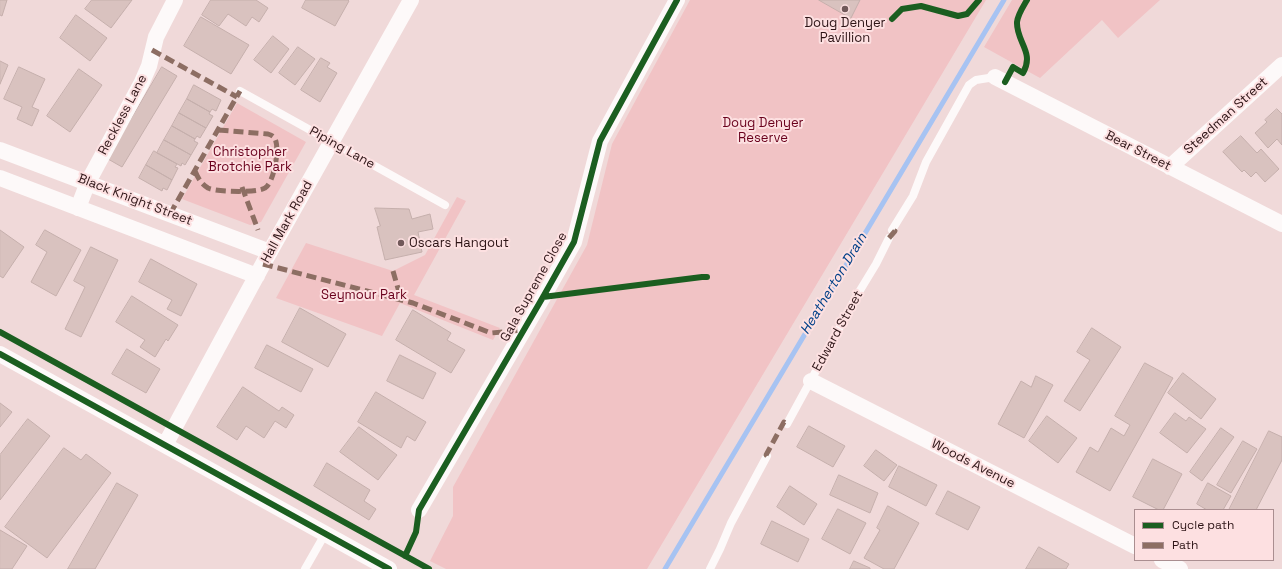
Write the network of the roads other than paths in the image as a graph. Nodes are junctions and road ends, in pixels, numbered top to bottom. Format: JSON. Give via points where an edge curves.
{"nodes":[{"id":1,"x":175,"y":0,"type":"edge"},
{"id":2,"x":411,"y":0,"type":"edge"},
{"id":3,"x":677,"y":0,"type":"edge"},
{"id":4,"x":1282,"y":65,"type":"edge"},
{"id":5,"x":995,"y":77,"type":"joint"},
{"id":6,"x":240,"y":91,"type":"dead end"},
{"id":7,"x":332,"y":142,"type":"junction"},
{"id":8,"x":0,"y":150,"type":"edge"},
{"id":9,"x":1170,"y":167,"type":"junction"},
{"id":10,"x":0,"y":178,"type":"edge"},
{"id":11,"x":88,"y":182,"type":"junction"},
{"id":12,"x":445,"y":205,"type":"dead end"},
{"id":13,"x":78,"y":208,"type":"junction"},
{"id":14,"x":1282,"y":224,"type":"edge"},
{"id":15,"x":892,"y":230,"type":"dead end"},
{"id":16,"x":889,"y":238,"type":"dead end"},
{"id":17,"x":270,"y":252,"type":"junction"},
{"id":18,"x":257,"y":276,"type":"junction"},
{"id":19,"x":0,"y":354,"type":"edge"},
{"id":20,"x":811,"y":381,"type":"junction"},
{"id":21,"x":787,"y":424,"type":"dead end"},
{"id":22,"x":164,"y":445,"type":"junction"},
{"id":23,"x":767,"y":456,"type":"dead end"},
{"id":24,"x":419,"y":510,"type":"dead end"},
{"id":25,"x":325,"y":534,"type":"junction"},
{"id":26,"x":1134,"y":545,"type":"edge"},
{"id":27,"x":1164,"y":561,"type":"edge"},
{"id":28,"x":305,"y":569,"type":"edge"},
{"id":29,"x":390,"y":569,"type":"edge"},
{"id":30,"x":710,"y":569,"type":"edge"},
{"id":31,"x":1180,"y":569,"type":"edge"}],
"edges":[{"from":1,"to":11,"type":"street","name":"Reckless Lane","via":[[156,37],[142,82]]},
{"from":2,"to":7,"type":"street","name":"Hall Mark Road"},
{"from":3,"to":24,"type":"street","name":"Gala Supreme Close","via":[[600,141],[574,242]]},
{"from":4,"to":9,"type":"street","name":"Steedman Street"},
{"from":5,"to":9,"type":"street","name":"Bear Street"},
{"from":5,"to":15,"type":"lane","via":[[976,80],[969,85],[926,162],[913,196]]},
{"from":6,"to":7,"type":"lane","name":"Piping Lane"},
{"from":7,"to":12,"type":"lane","name":"Piping Lane"},
{"from":7,"to":17,"type":"street","name":"Hall Mark Road"},
{"from":8,"to":11,"type":"street","name":"Black Knight Street"},
{"from":9,"to":14,"type":"street","name":"Bear Street"},
{"from":10,"to":13,"type":"street","name":"Black Knight Street"},
{"from":11,"to":13,"type":"street","name":"Reckless Lane"},
{"from":11,"to":17,"type":"street","name":"Black Knight Street"},
{"from":13,"to":18,"type":"street","name":"Black Knight Street"},
{"from":16,"to":20,"type":"lane","name":"Edward Street"},
{"from":17,"to":18,"type":"street","name":"Hall Mark Road"},
{"from":18,"to":22,"type":"street","name":"Hall Mark Road"},
{"from":19,"to":22,"type":"street"},
{"from":20,"to":21,"type":"lane","name":"Edward Street"},
{"from":20,"to":26,"type":"street","name":"Woods Avenue"},
{"from":22,"to":25,"type":"street"},
{"from":23,"to":30,"type":"lane"},
{"from":25,"to":28,"type":"lane"},
{"from":25,"to":29,"type":"street"},
{"from":27,"to":31,"type":"street"}]}
